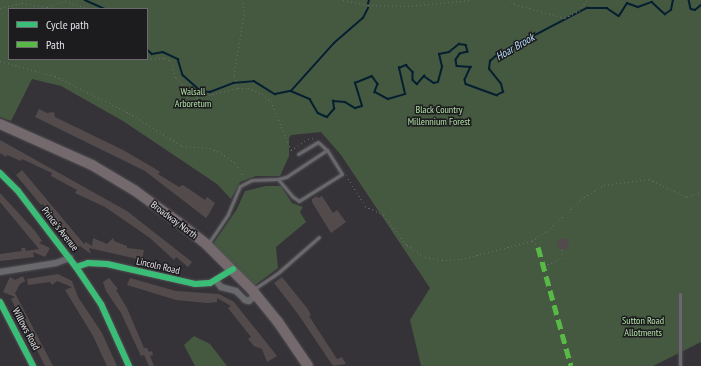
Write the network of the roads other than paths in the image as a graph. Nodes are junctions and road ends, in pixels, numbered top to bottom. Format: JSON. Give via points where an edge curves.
{"nodes":[{"id":1,"x":0,"y":124,"type":"edge"},
{"id":2,"x":327,"y":150,"type":"junction"},
{"id":3,"x":298,"y":154,"type":"dead end"},
{"id":4,"x":0,"y":173,"type":"edge"},
{"id":5,"x":279,"y":179,"type":"junction"},
{"id":6,"x":319,"y":237,"type":"dead end"},
{"id":7,"x":206,"y":245,"type":"junction"},
{"id":8,"x":70,"y":258,"type":"junction"},
{"id":9,"x":76,"y":267,"type":"junction"},
{"id":10,"x":233,"y":269,"type":"junction"},
{"id":11,"x":0,"y":272,"type":"edge"},
{"id":12,"x":216,"y":281,"type":"junction"},
{"id":13,"x":254,"y":293,"type":"junction"},
{"id":14,"x":680,"y":294,"type":"dead end"},
{"id":15,"x":0,"y":302,"type":"edge"},
{"id":16,"x":33,"y":366,"type":"edge"},
{"id":17,"x":129,"y":366,"type":"edge"},
{"id":18,"x":308,"y":366,"type":"edge"},
{"id":19,"x":680,"y":366,"type":"edge"}],
"edges":[{"from":1,"to":7,"type":"highway","name":"Broadway North","via":[[92,165],[134,190]]},
{"from":2,"to":3,"type":"lane","via":[[318,142]]},
{"from":2,"to":5,"type":"lane","via":[[286,178]]},
{"from":2,"to":5,"type":"lane","via":[[342,174],[299,201],[293,198]]},
{"from":4,"to":8,"type":"street","name":"Prince's Avenue","via":[[18,191]]},
{"from":5,"to":7,"type":"lane","via":[[245,182],[240,186],[221,225]]},
{"from":6,"to":13,"type":"lane"},
{"from":7,"to":10,"type":"highway","name":"Broadway North"},
{"from":8,"to":9,"type":"street","name":"Prince's Avenue"},
{"from":8,"to":11,"type":"street","via":[[56,263]]},
{"from":9,"to":12,"type":"street","name":"Lincoln Road","via":[[88,263],[107,264],[194,284]]},
{"from":9,"to":17,"type":"street","name":"Prince's Avenue","via":[[101,304]]},
{"from":10,"to":12,"type":"street","name":"Lincoln Road"},
{"from":10,"to":13,"type":"highway","name":"Broadway North"},
{"from":12,"to":13,"type":"street","via":[[221,287],[236,291],[245,300],[249,301]]},
{"from":13,"to":18,"type":"highway","name":"Broadway North","via":[[278,322]]},
{"from":14,"to":19,"type":"lane"},
{"from":15,"to":16,"type":"street","name":"Willows Road"}]}
